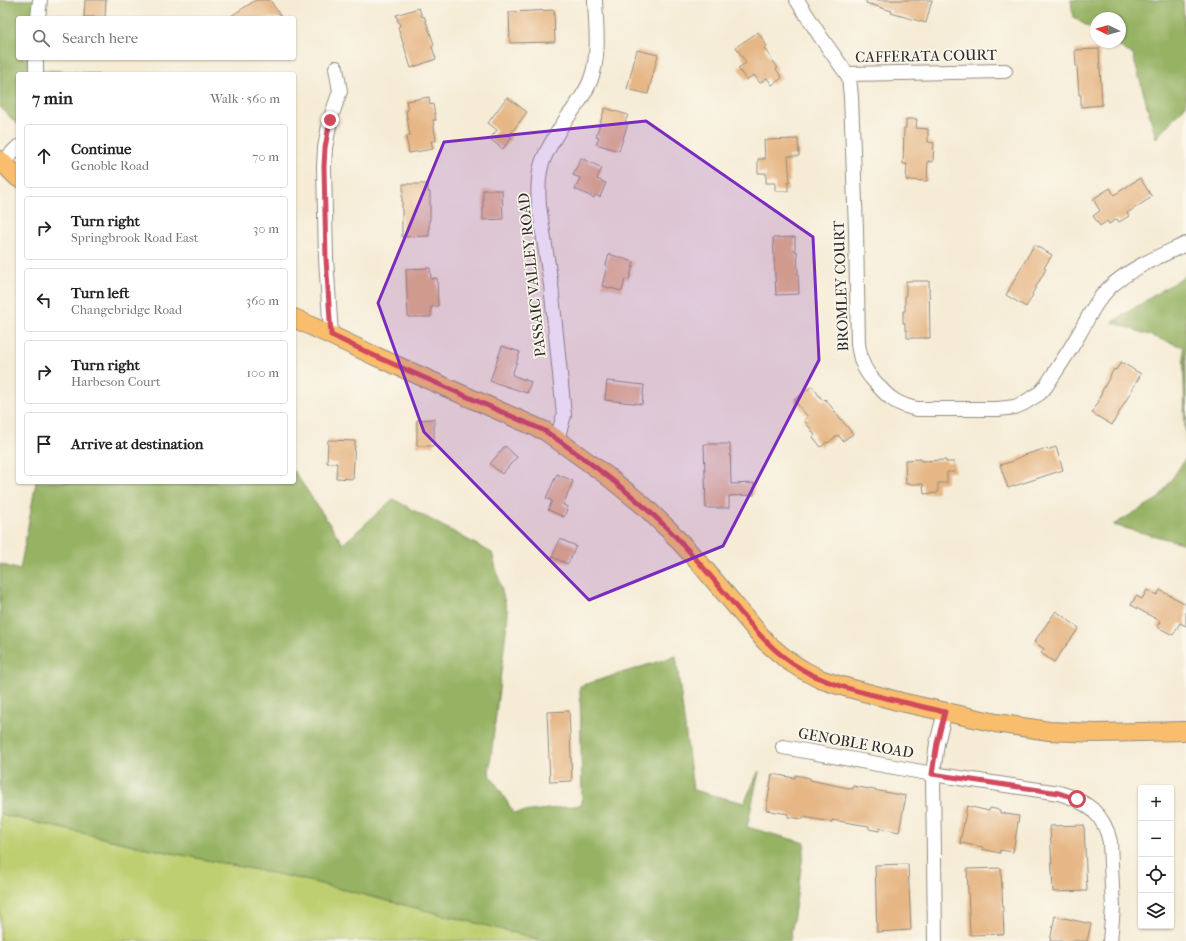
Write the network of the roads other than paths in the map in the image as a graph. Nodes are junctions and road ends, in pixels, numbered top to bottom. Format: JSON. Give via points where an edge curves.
{"nodes":[{"id":1,"x":40,"y":0,"type":"edge"},
{"id":2,"x":595,"y":0,"type":"edge"},
{"id":3,"x":796,"y":0,"type":"edge"},
{"id":4,"x":38,"y":16,"type":"edge"},
{"id":5,"x":36,"y":60,"type":"edge"},
{"id":6,"x":336,"y":68,"type":"dead end"},
{"id":7,"x":36,"y":72,"type":"edge"},
{"id":8,"x":1005,"y":72,"type":"dead end"},
{"id":9,"x":847,"y":74,"type":"junction"},
{"id":10,"x":16,"y":149,"type":"edge"},
{"id":11,"x":1,"y":161,"type":"edge"},
{"id":12,"x":16,"y":176,"type":"edge"},
{"id":13,"x":1186,"y":244,"type":"edge"},
{"id":14,"x":296,"y":319,"type":"edge"},
{"id":15,"x":331,"y":335,"type":"junction"},
{"id":16,"x":557,"y":439,"type":"junction"},
{"id":17,"x":945,"y":712,"type":"junction"},
{"id":18,"x":1186,"y":731,"type":"edge"},
{"id":19,"x":783,"y":747,"type":"dead end"},
{"id":20,"x":932,"y":774,"type":"junction"},
{"id":21,"x":936,"y":941,"type":"edge"},
{"id":22,"x":1110,"y":941,"type":"edge"}],
"edges":[{"from":1,"to":4,"type":"street"},
{"from":2,"to":16,"type":"street","name":"PASSAIC VALLEY ROAD","via":[[596,62],[591,80],[541,164],[538,193],[551,285],[564,415]]},
{"from":3,"to":9,"type":"street","name":"BROMLEY COURT"},
{"from":5,"to":7,"type":"street"},
{"from":6,"to":15,"type":"street","via":[[340,91],[330,120],[324,167]]},
{"from":8,"to":9,"type":"street","name":"CAFFERATA COURT"},
{"from":9,"to":13,"type":"street","name":"BROMLEY COURT","via":[[852,105],[858,344],[862,362],[872,378],[884,393],[899,403],[917,409],[998,410],[1015,407],[1028,401],[1046,386],[1097,301],[1110,288],[1125,276]]},
{"from":10,"to":11,"type":"street"},
{"from":11,"to":12,"type":"main road"},
{"from":14,"to":15,"type":"main road"},
{"from":15,"to":16,"type":"main road","via":[[545,431]]},
{"from":16,"to":17,"type":"main road","via":[[643,505],[702,566],[766,642],[787,660],[820,679],[838,685]]},
{"from":17,"to":18,"type":"main road","via":[[1049,731]]},
{"from":17,"to":20,"type":"street"},
{"from":19,"to":20,"type":"street","name":"GENOBLE ROAD"},
{"from":20,"to":21,"type":"street"},
{"from":20,"to":22,"type":"street","name":"GENOBLE ROAD","via":[[1059,793],[1077,799],[1093,810],[1104,824],[1110,842],[1113,908]]}]}
